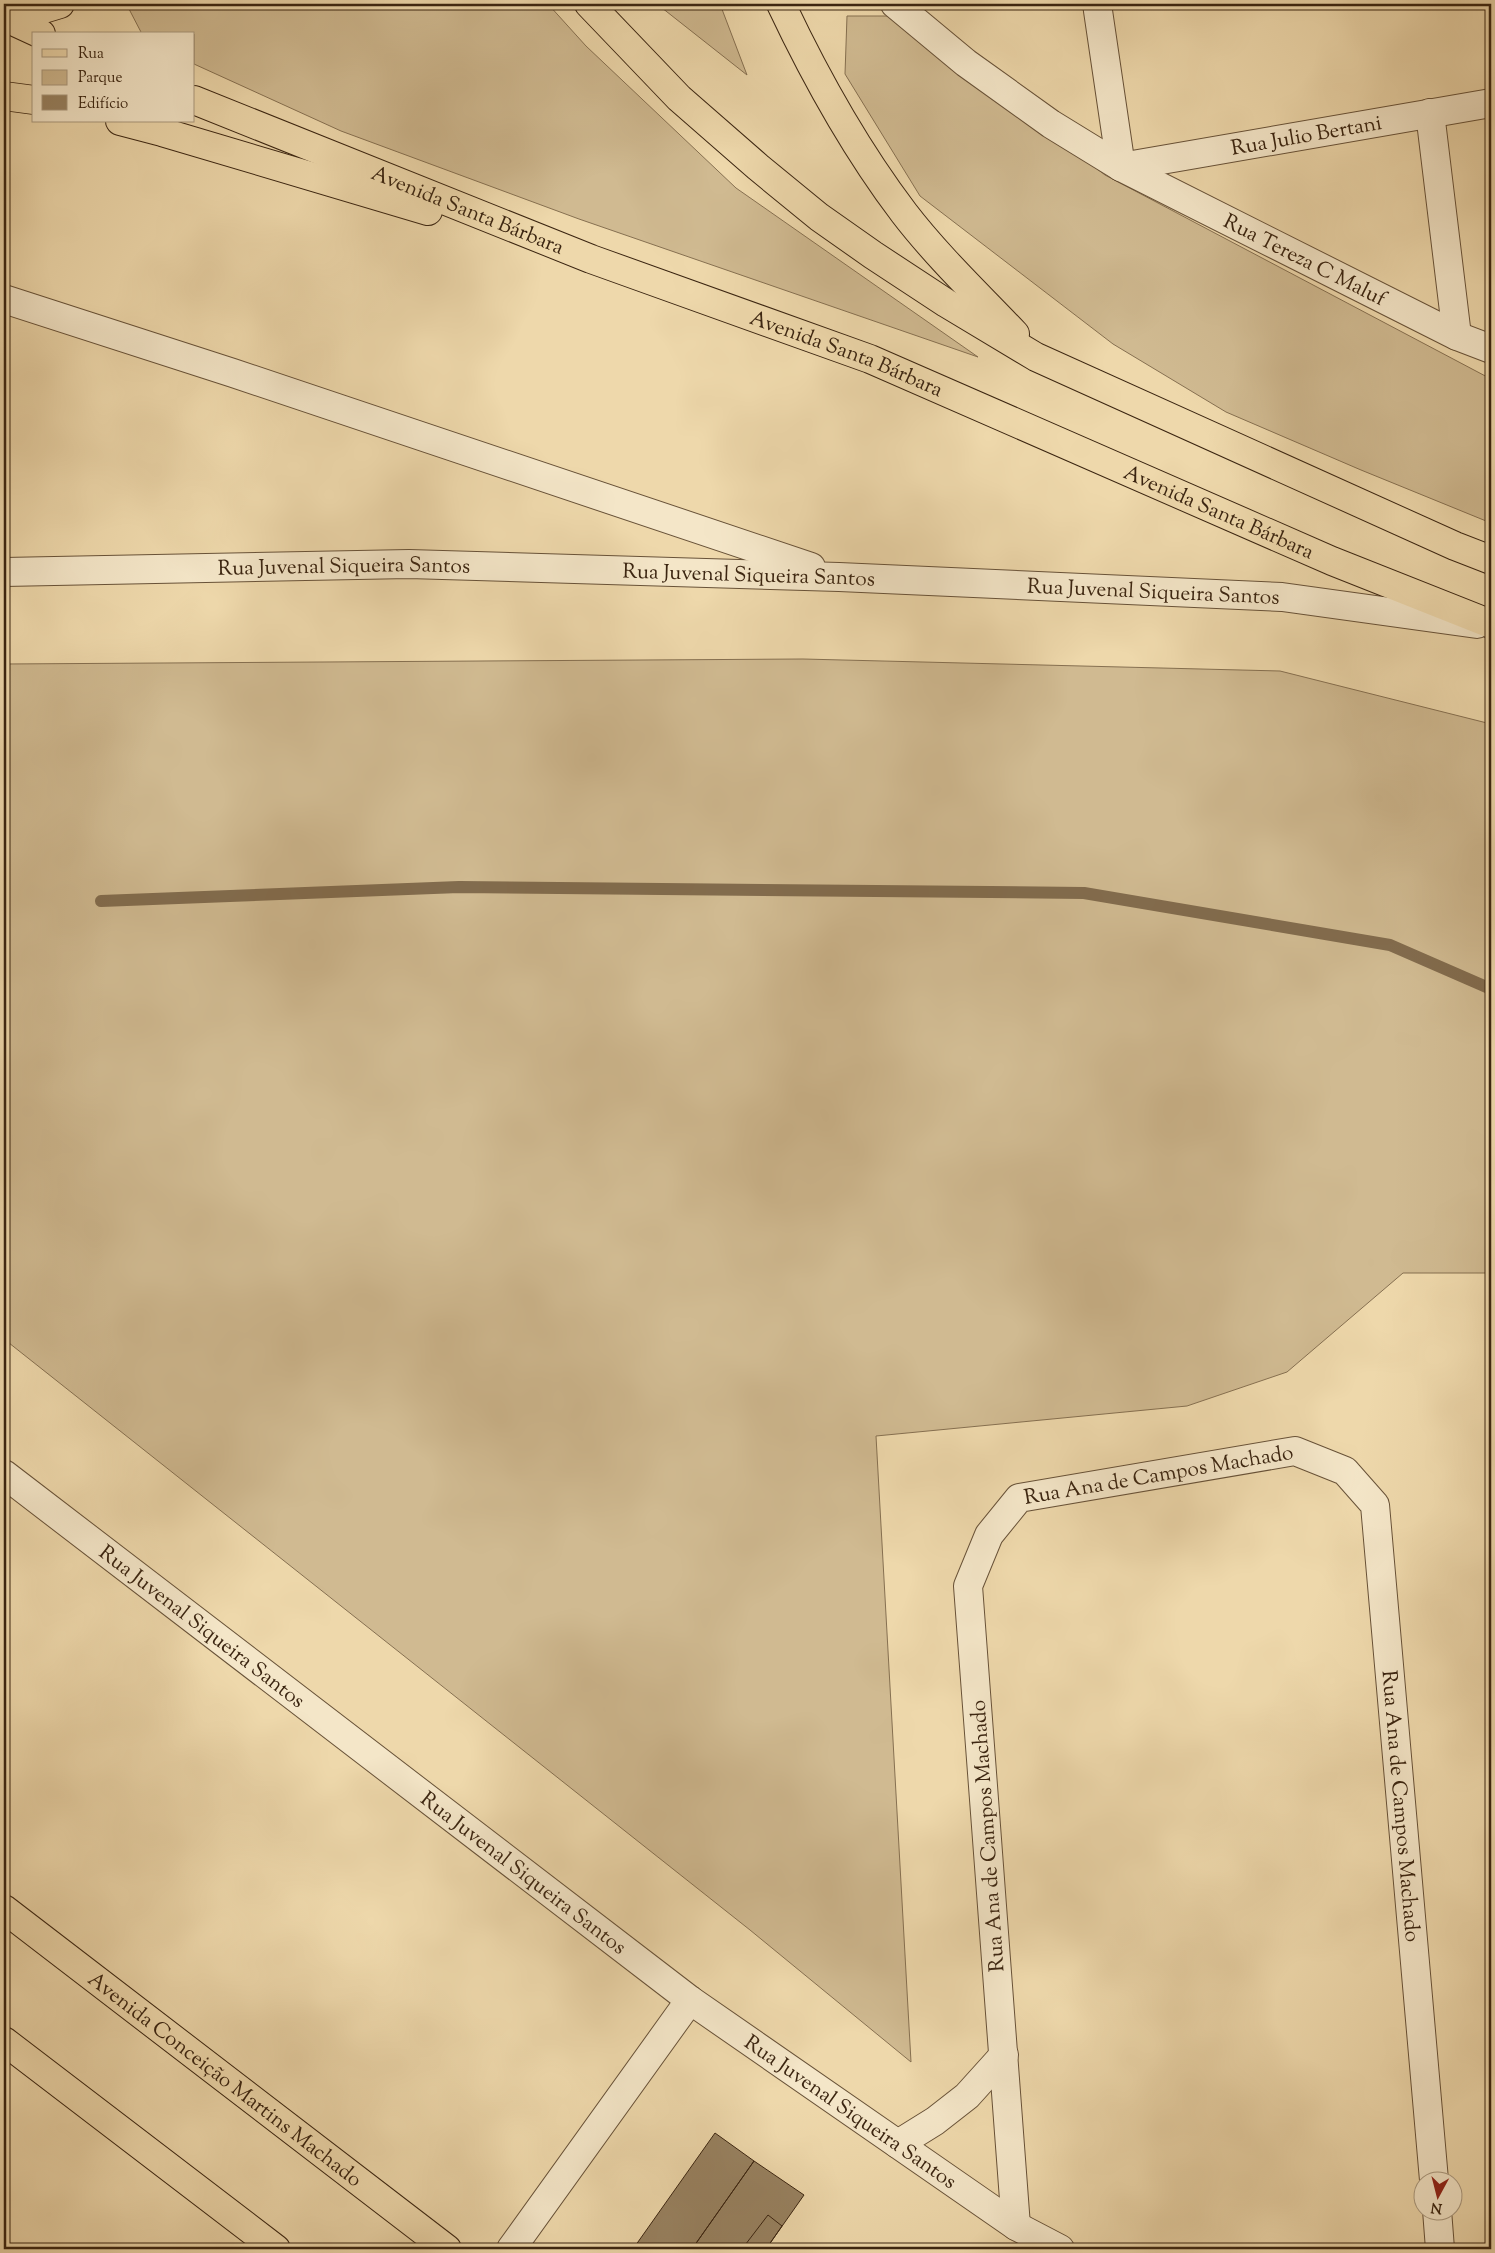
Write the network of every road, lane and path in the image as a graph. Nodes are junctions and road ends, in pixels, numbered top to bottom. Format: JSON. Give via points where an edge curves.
{"nodes":[{"id":1,"x":60,"y":4,"type":"edge"},
{"id":2,"x":589,"y":4,"type":"edge"},
{"id":3,"x":781,"y":4,"type":"edge"},
{"id":4,"x":895,"y":4,"type":"edge"},
{"id":5,"x":1097,"y":4,"type":"edge"},
{"id":6,"x":6,"y":19,"type":"edge"},
{"id":7,"x":36,"y":32,"type":"edge"},
{"id":8,"x":4,"y":96,"type":"edge"},
{"id":9,"x":32,"y":100,"type":"edge"},
{"id":10,"x":195,"y":100,"type":"edge"},
{"id":11,"x":1491,"y":103,"type":"edge"},
{"id":12,"x":1430,"y":113,"type":"junction"},
{"id":13,"x":124,"y":122,"type":"edge"},
{"id":14,"x":1121,"y":167,"type":"junction"},
{"id":15,"x":591,"y":259,"type":"junction"},
{"id":16,"x":4,"y":299,"type":"edge"},
{"id":17,"x":1457,"y":336,"type":"junction"},
{"id":18,"x":1491,"y":349,"type":"edge"},
{"id":19,"x":1036,"y":357,"type":"junction"},
{"id":20,"x":1491,"y":560,"type":"edge"},
{"id":21,"x":4,"y":572,"type":"edge"},
{"id":22,"x":839,"y":576,"type":"junction"},
{"id":23,"x":1491,"y":625,"type":"edge"},
{"id":24,"x":4,"y":1474,"type":"edge"},
{"id":25,"x":4,"y":1909,"type":"edge"},
{"id":26,"x":690,"y":2000,"type":"junction"},
{"id":27,"x":4,"y":2041,"type":"edge"},
{"id":28,"x":1004,"y":2055,"type":"junction"},
{"id":29,"x":898,"y":2144,"type":"junction"},
{"id":30,"x":1433,"y":2170,"type":"edge"},
{"id":31,"x":1437,"y":2220,"type":"edge"},
{"id":32,"x":1016,"y":2226,"type":"junction"},
{"id":33,"x":1438,"y":2246,"type":"edge"},
{"id":34,"x":276,"y":2249,"type":"edge"},
{"id":35,"x":447,"y":2249,"type":"edge"},
{"id":36,"x":511,"y":2249,"type":"edge"},
{"id":37,"x":1060,"y":2249,"type":"edge"}],
"edges":[{"from":1,"to":6,"type":"main road"},
{"from":2,"to":19,"type":"main road","via":[[680,98],[819,217],[938,298]]},
{"from":3,"to":19,"type":"main road","via":[[871,167],[906,215]]},
{"from":4,"to":14,"type":"street","name":"Rua Tereza C Maluf","via":[[966,63],[1051,124]]},
{"from":5,"to":14,"type":"street"},
{"from":6,"to":7,"type":"main road"},
{"from":8,"to":9,"type":"main road"},
{"from":10,"to":15,"type":"main road","name":"Avenida Santa Bárbara"},
{"from":11,"to":12,"type":"street","name":"Rua Julio Bertani"},
{"from":12,"to":14,"type":"street","name":"Rua Julio Bertani"},
{"from":12,"to":17,"type":"street"},
{"from":13,"to":15,"type":"main road"},
{"from":14,"to":17,"type":"street","name":"Rua Tereza C Maluf"},
{"from":15,"to":23,"type":"main road","name":"Avenida Santa Bárbara","via":[[870,359],[1332,561]]},
{"from":16,"to":22,"type":"street"},
{"from":17,"to":18,"type":"street","name":"Rua Tereza C Maluf"},
{"from":19,"to":20,"type":"main road"},
{"from":21,"to":22,"type":"street","name":"Rua Juvenal Siqueira Santos","via":[[409,564]]},
{"from":22,"to":23,"type":"street","name":"Rua Juvenal Siqueira Santos","via":[[1282,597]]},
{"from":24,"to":26,"type":"street","name":"Rua Juvenal Siqueira Santos"},
{"from":25,"to":35,"type":"main road","name":"Avenida Conceição Martins Machado"},
{"from":26,"to":29,"type":"street","name":"Rua Juvenal Siqueira Santos"},
{"from":26,"to":36,"type":"street"},
{"from":27,"to":34,"type":"main road"},
{"from":28,"to":29,"type":"street","via":[[967,2096]]},
{"from":28,"to":30,"type":"street","name":"Rua Ana de Campos Machado","via":[[968,1586],[989,1534],[1019,1498],[1295,1451],[1345,1471],[1375,1505]]},
{"from":28,"to":32,"type":"street","name":"Rua Ana de Campos Machado"},
{"from":29,"to":32,"type":"street","name":"Rua Juvenal Siqueira Santos"},
{"from":31,"to":33,"type":"street"},
{"from":32,"to":37,"type":"street","name":"Rua Juvenal Siqueira Santos"}]}
